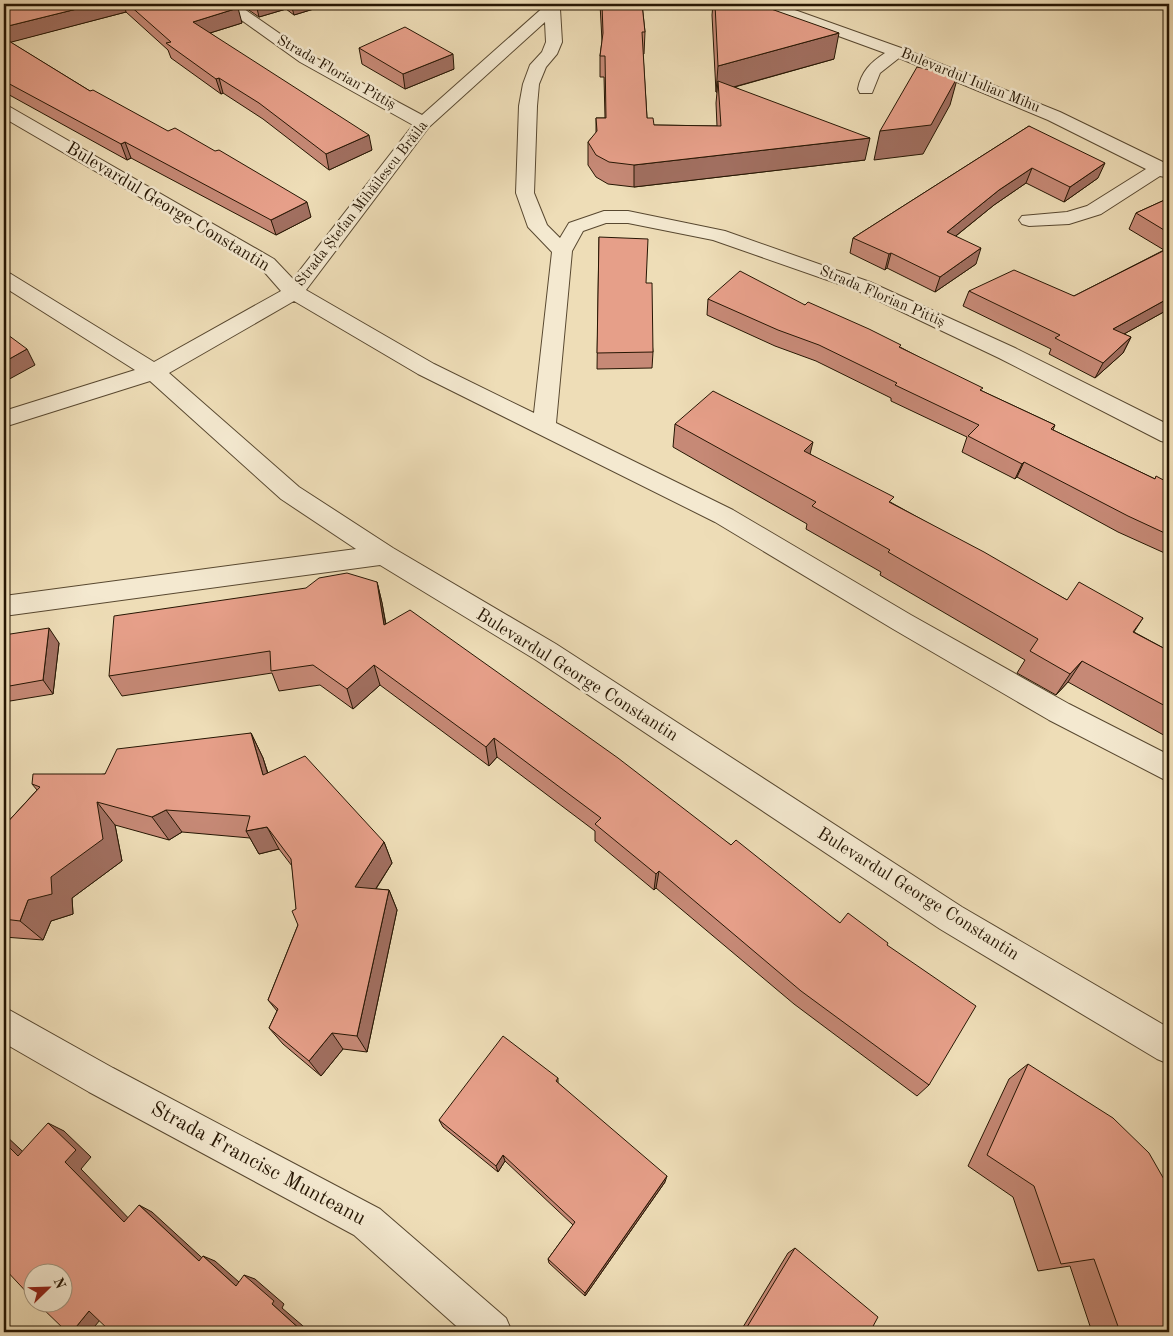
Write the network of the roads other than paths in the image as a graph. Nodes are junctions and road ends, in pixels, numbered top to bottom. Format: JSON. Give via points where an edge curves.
{"nodes":[{"id":1,"x":227,"y":4,"type":"edge"},
{"id":2,"x":764,"y":4,"type":"edge"},
{"id":3,"x":554,"y":5,"type":"edge"},
{"id":4,"x":898,"y":52,"type":"junction"},
{"id":5,"x":866,"y":89,"type":"dead end"},
{"id":6,"x":4,"y":111,"type":"edge"},
{"id":7,"x":423,"y":123,"type":"junction"},
{"id":8,"x":1164,"y":171,"type":"edge"},
{"id":9,"x":1029,"y":220,"type":"dead end"},
{"id":10,"x":562,"y":251,"type":"junction"},
{"id":11,"x":4,"y":278,"type":"edge"},
{"id":12,"x":294,"y":292,"type":"junction"},
{"id":13,"x":154,"y":372,"type":"junction"},
{"id":14,"x":4,"y":419,"type":"edge"},
{"id":15,"x":544,"y":426,"type":"junction"},
{"id":16,"x":1169,"y":435,"type":"edge"},
{"id":17,"x":384,"y":556,"type":"junction"},
{"id":18,"x":4,"y":606,"type":"edge"},
{"id":19,"x":1169,"y":769,"type":"edge"},
{"id":20,"x":4,"y":1024,"type":"edge"},
{"id":21,"x":1169,"y":1047,"type":"edge"},
{"id":22,"x":492,"y":1332,"type":"edge"}],
"edges":[{"from":1,"to":7,"type":"street","name":"Strada Florian Pittiș","via":[[306,59]]},
{"from":2,"to":4,"type":"street","name":"Bulevardul Iulian Mihu"},
{"from":3,"to":7,"type":"street","name":"Strada Ștefan Mihăilescu Brăila"},
{"from":3,"to":10,"type":"street","via":[[554,42],[530,84],[525,194],[538,227]]},
{"from":4,"to":5,"type":"street","via":[[876,66],[868,78]]},
{"from":4,"to":8,"type":"street","name":"Bulevardul Iulian Mihu","via":[[1054,116]]},
{"from":6,"to":12,"type":"street","name":"Bulevardul George Constantin","via":[[267,263]]},
{"from":7,"to":12,"type":"street","name":"Strada Ștefan Mihăilescu Brăila"},
{"from":8,"to":9,"type":"street","via":[[1094,210],[1069,218]]},
{"from":10,"to":15,"type":"street"},
{"from":10,"to":16,"type":"street","name":"Strada Florian Pittiș","via":[[576,227],[604,217],[628,216],[718,234],[863,286],[1007,353]]},
{"from":11,"to":13,"type":"street","name":"Bulevardul George Constantin"},
{"from":12,"to":13,"type":"street","name":"Strada Ștefan Mihăilescu Brăila"},
{"from":12,"to":15,"type":"street","name":"Bulevardul George Constantin","via":[[426,369]]},
{"from":13,"to":14,"type":"street","name":"Strada Ștefan Mihăilescu Brăila"},
{"from":13,"to":17,"type":"street","name":"Bulevardul George Constantin","via":[[290,493]]},
{"from":15,"to":19,"type":"street","name":"Bulevardul George Constantin","via":[[724,516],[1042,703]]},
{"from":17,"to":18,"type":"street"},
{"from":17,"to":21,"type":"street","name":"Bulevardul George Constantin","via":[[546,652],[951,918]]},
{"from":20,"to":22,"type":"street","name":"Strada Francisc Munteanu","via":[[367,1222]]}]}
